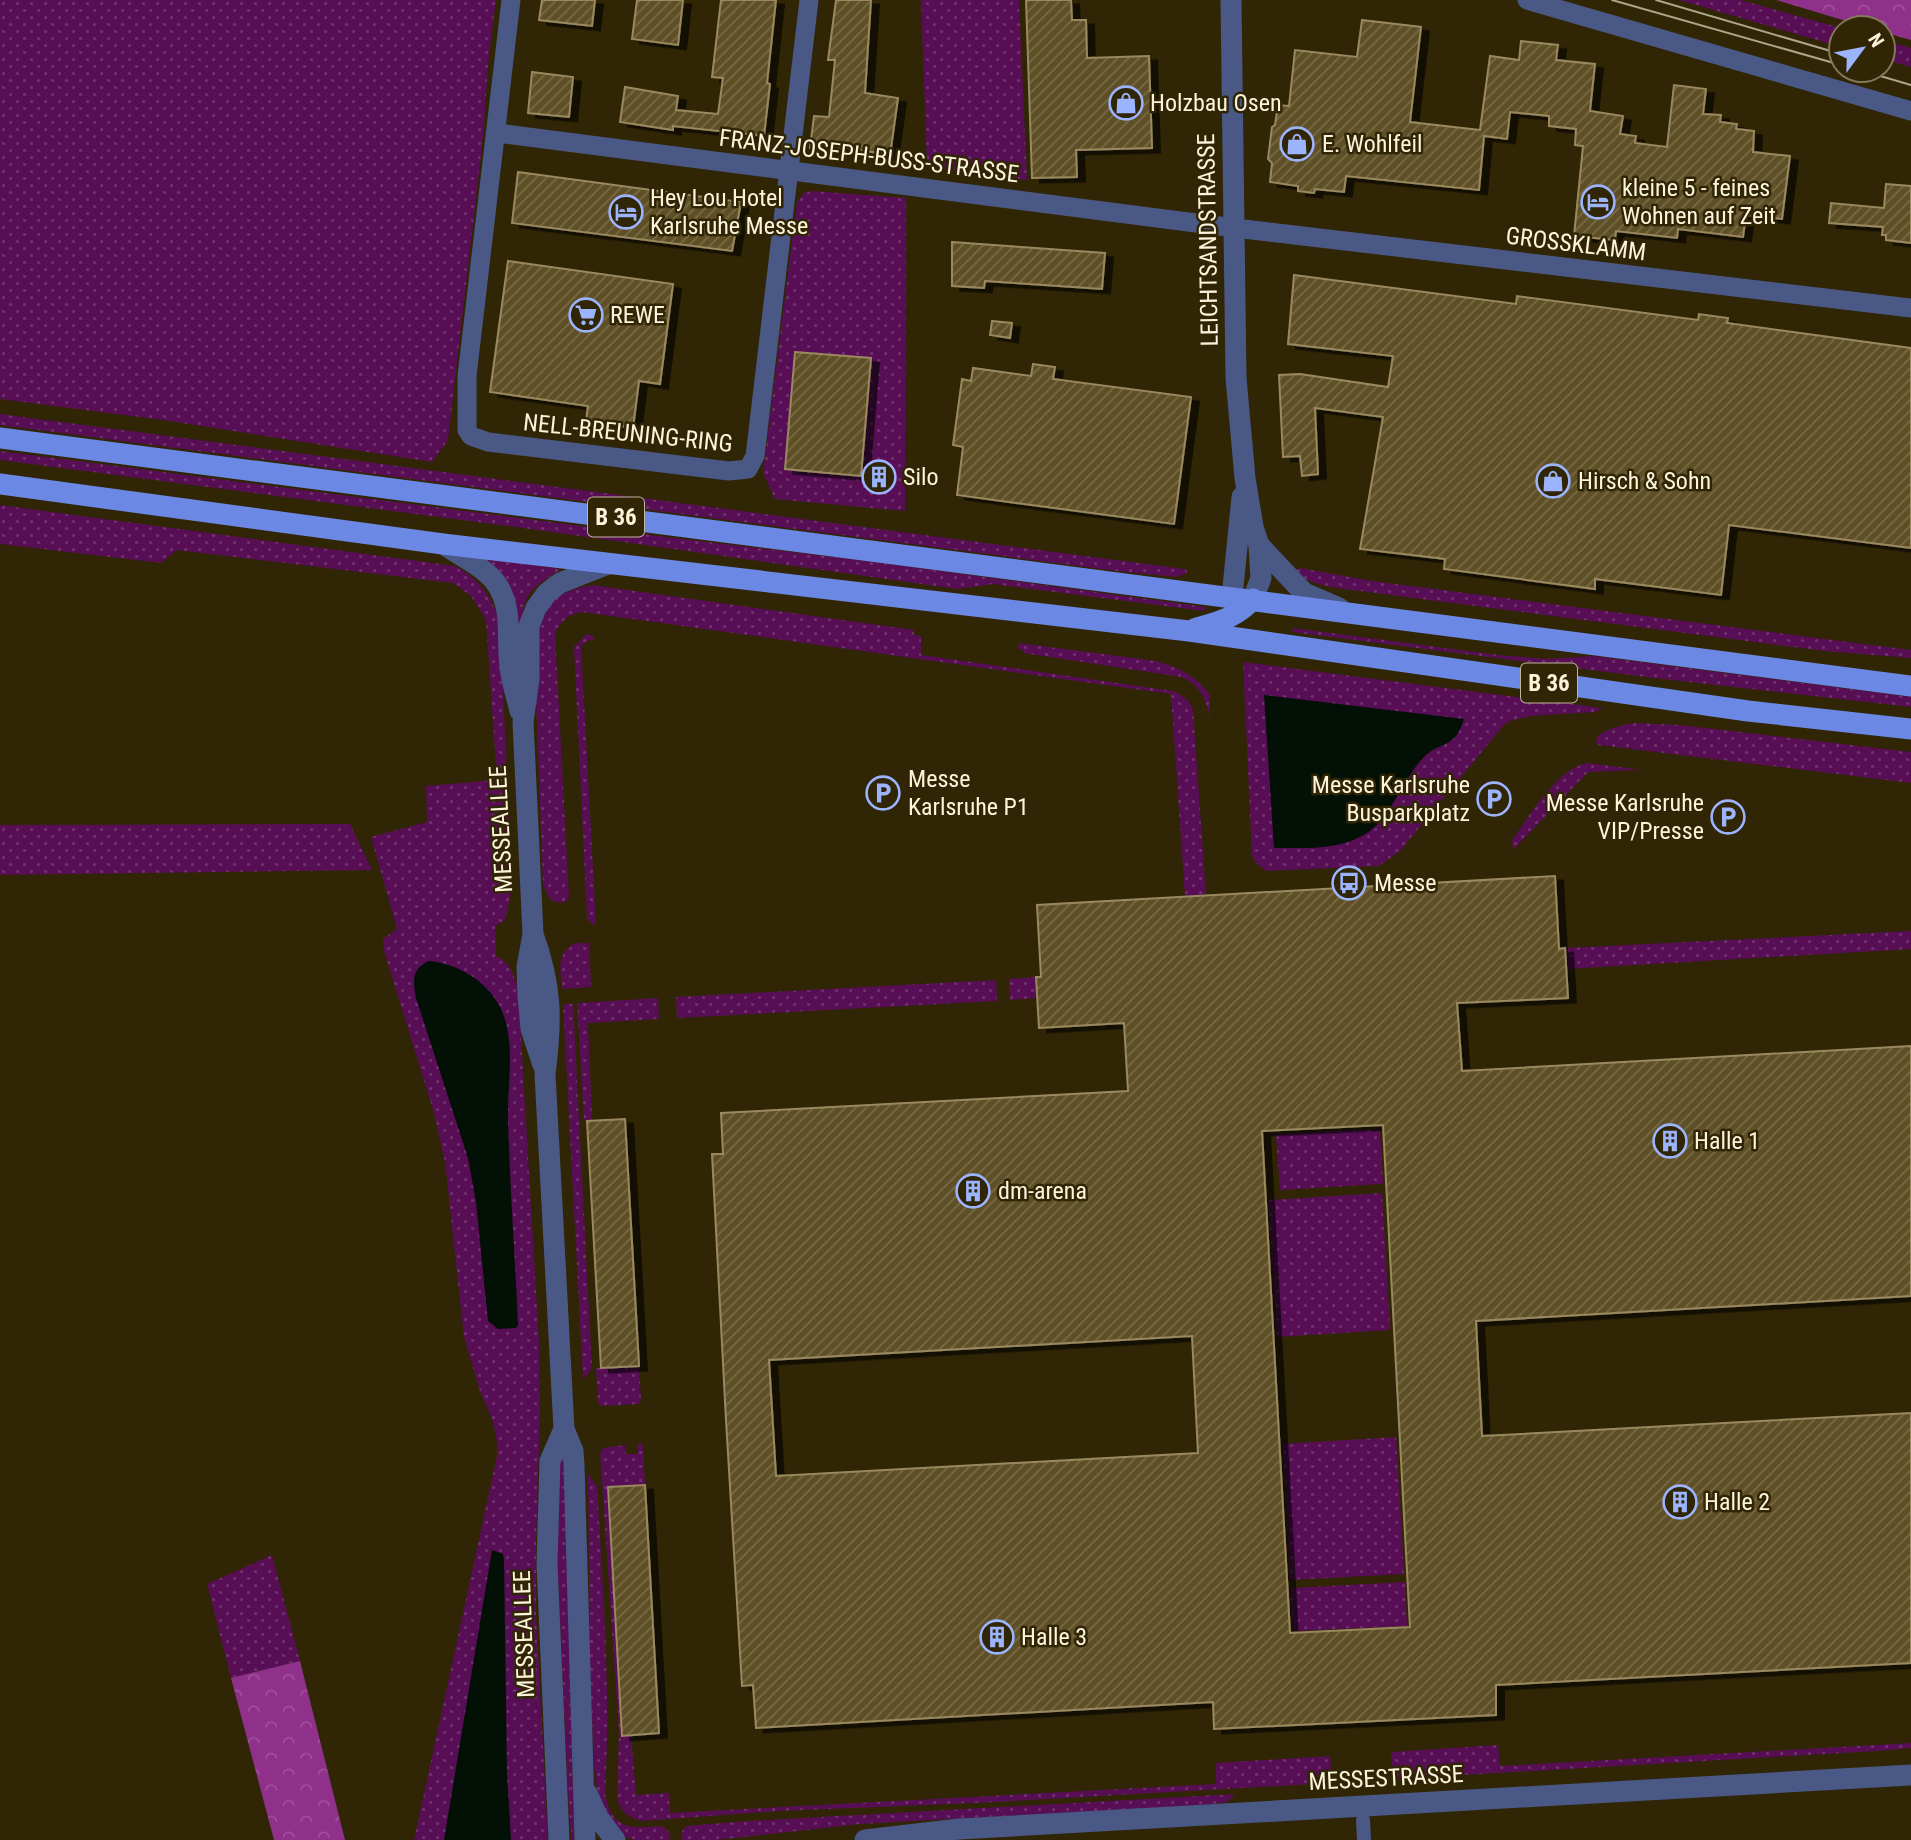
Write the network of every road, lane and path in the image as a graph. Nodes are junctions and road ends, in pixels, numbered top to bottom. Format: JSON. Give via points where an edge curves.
{"nodes":[{"id":1,"x":511,"y":0,"type":"edge"},
{"id":2,"x":809,"y":0,"type":"edge"},
{"id":3,"x":1231,"y":0,"type":"edge"},
{"id":4,"x":1527,"y":0,"type":"edge"},
{"id":5,"x":1911,"y":111,"type":"edge"},
{"id":6,"x":497,"y":133,"type":"junction"},
{"id":7,"x":787,"y":171,"type":"junction"},
{"id":8,"x":1235,"y":228,"type":"junction"},
{"id":9,"x":1911,"y":308,"type":"edge"},
{"id":10,"x":0,"y":438,"type":"edge"},
{"id":11,"x":1245,"y":478,"type":"junction"},
{"id":12,"x":0,"y":484,"type":"edge"},
{"id":13,"x":443,"y":544,"type":"junction"},
{"id":14,"x":1259,"y":545,"type":"junction"},
{"id":15,"x":608,"y":564,"type":"junction"},
{"id":16,"x":1290,"y":605,"type":"junction"},
{"id":17,"x":1237,"y":613,"type":"junction"},
{"id":18,"x":1351,"y":613,"type":"junction"},
{"id":19,"x":1911,"y":686,"type":"edge"},
{"id":20,"x":523,"y":722,"type":"junction"},
{"id":21,"x":1911,"y":729,"type":"edge"},
{"id":22,"x":564,"y":1429,"type":"junction"},
{"id":23,"x":1911,"y":1775,"type":"edge"},
{"id":24,"x":582,"y":1781,"type":"junction"},
{"id":25,"x":1363,"y":1820,"type":"dead end"},
{"id":26,"x":559,"y":1840,"type":"edge"},
{"id":27,"x":585,"y":1840,"type":"edge"},
{"id":28,"x":615,"y":1840,"type":"edge"},
{"id":29,"x":865,"y":1840,"type":"edge"},
{"id":30,"x":1364,"y":1840,"type":"edge"}],
"edges":[{"from":1,"to":6,"type":"street","name":"NELL-BREUNING-RING"},
{"from":2,"to":7,"type":"street","name":"NELL-BREUNING-RING"},
{"from":3,"to":8,"type":"street","name":"LEICHTSANDSTRASSE"},
{"from":4,"to":5,"type":"street"},
{"from":6,"to":7,"type":"street","name":"FRANZ-JOSEPH-BUSS-STRASSE"},
{"from":6,"to":7,"type":"street","name":"NELL-BREUNING-RING","via":[[468,363],[466,421],[471,436],[501,443],[729,471],[748,469],[755,456]]},
{"from":7,"to":8,"type":"street","name":"FRANZ-JOSEPH-BUSS-STRASSE"},
{"from":8,"to":9,"type":"street","name":"GROSSKLAMM"},
{"from":8,"to":11,"type":"street","name":"LEICHTSANDSTRASSE","via":[[1236,378]]},
{"from":10,"to":17,"type":"main road","number":"B 36"},
{"from":11,"to":14,"type":"street","name":"LEICHTSANDSTRASSE"},
{"from":11,"to":17,"type":"street","name":"LEICHTSANDSTRASSE","via":[[1234,563]]},
{"from":12,"to":13,"type":"main road","number":"B 36"},
{"from":13,"to":15,"type":"main road","number":"B 36"},
{"from":13,"to":20,"type":"street","name":"MESSEALLEE","via":[[482,570],[503,597],[510,672]]},
{"from":14,"to":17,"type":"street","name":"LEICHTSANDSTRASSE","via":[[1261,578]]},
{"from":14,"to":18,"type":"street","name":"LEICHTSANDSTRASSE","via":[[1304,593]]},
{"from":15,"to":17,"type":"main road","number":"B 36","via":[[1189,631]]},
{"from":15,"to":20,"type":"street","name":"MESSEALLEE","via":[[561,583],[536,608],[529,626]]},
{"from":16,"to":17,"type":"main road","number":"B 36"},
{"from":16,"to":17,"type":"main road","via":[[1263,612],[1243,625]]},
{"from":16,"to":18,"type":"main road","number":"B 36"},
{"from":17,"to":21,"type":"main road","number":"B 36","via":[[1748,711]]},
{"from":18,"to":19,"type":"main road","number":"B 36"},
{"from":20,"to":22,"type":"street","name":"MESSEALLEE","via":[[533,934],[527,967],[529,1007],[545,1074]]},
{"from":22,"to":24,"type":"street","name":"MESSEALLEE","via":[[574,1465]]},
{"from":22,"to":26,"type":"street","name":"MESSEALLEE","via":[[550,1461],[547,1564]]},
{"from":23,"to":29,"type":"street","name":"MESSESTRASSE","via":[[973,1828]]},
{"from":24,"to":27,"type":"street","name":"MESSEALLEE"},
{"from":24,"to":28,"type":"street","via":[[597,1816]]},
{"from":25,"to":30,"type":"street"}]}
